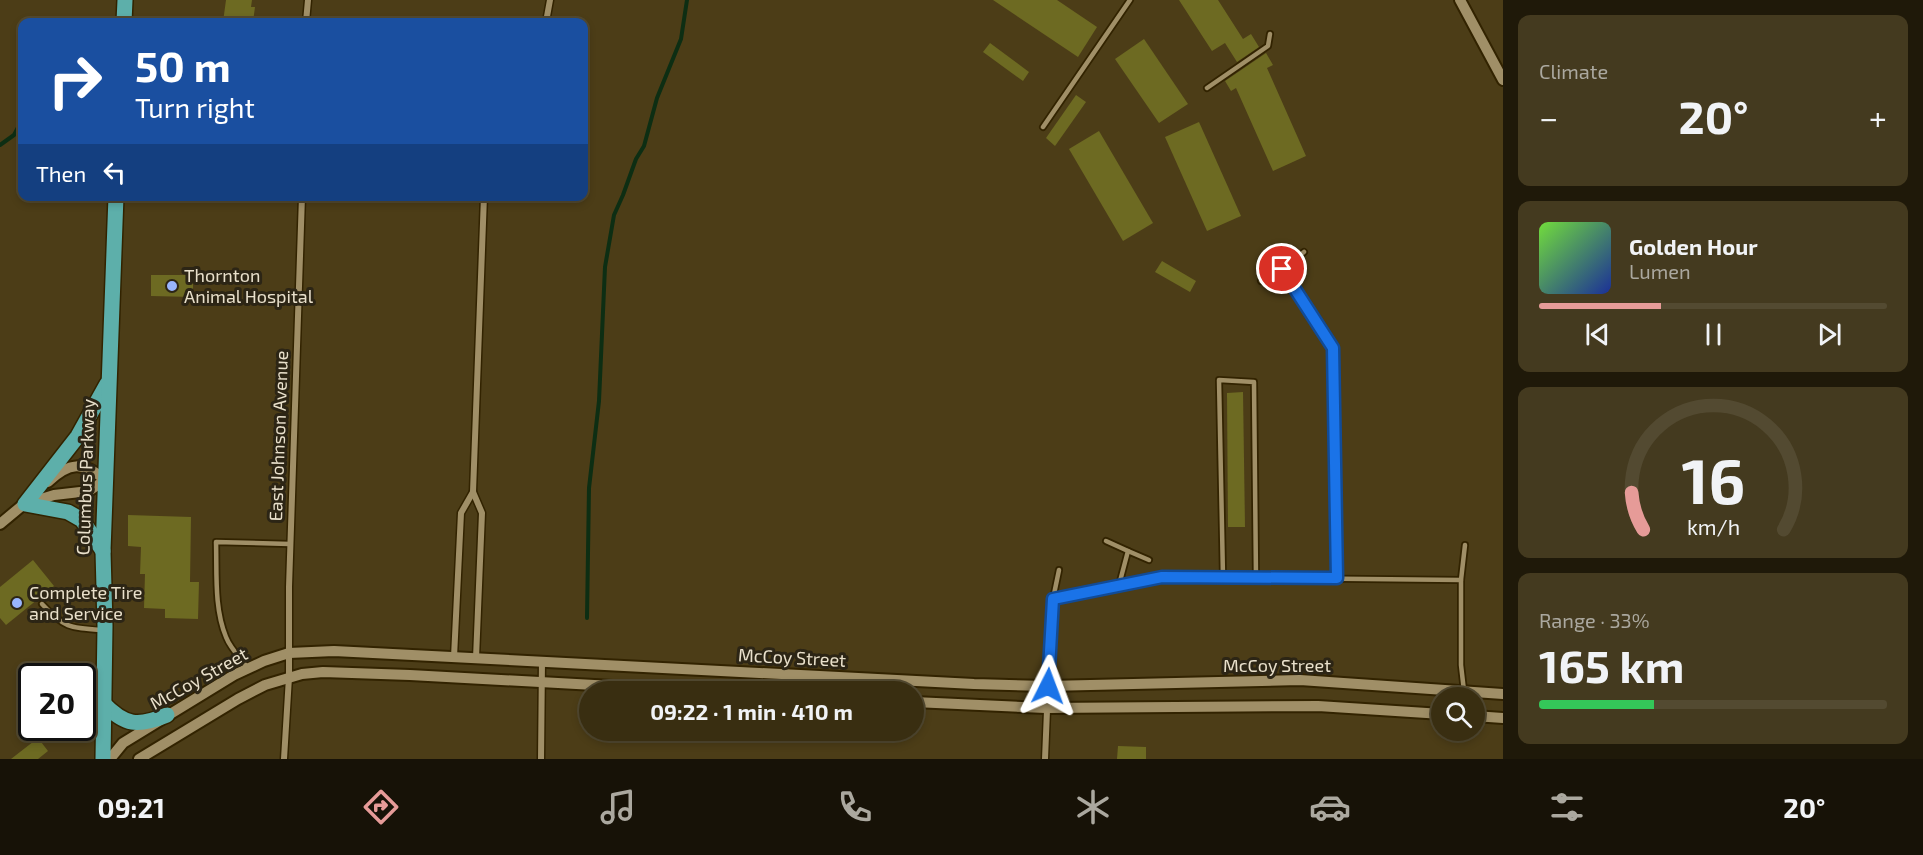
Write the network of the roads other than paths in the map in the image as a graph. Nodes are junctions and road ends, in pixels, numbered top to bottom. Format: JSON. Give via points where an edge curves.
{"nodes":[{"id":1,"x":125,"y":0,"type":"edge"},
{"id":2,"x":308,"y":0,"type":"edge"},
{"id":3,"x":550,"y":0,"type":"edge"},
{"id":4,"x":1130,"y":0,"type":"edge"},
{"id":5,"x":1460,"y":0,"type":"edge"},
{"id":6,"x":124,"y":18,"type":"edge"},
{"id":7,"x":306,"y":18,"type":"edge"},
{"id":8,"x":547,"y":18,"type":"edge"},
{"id":9,"x":1270,"y":34,"type":"dead end"},
{"id":10,"x":1503,"y":80,"type":"edge"},
{"id":11,"x":1207,"y":88,"type":"dead end"},
{"id":12,"x":1043,"y":127,"type":"dead end"},
{"id":13,"x":116,"y":201,"type":"edge"},
{"id":14,"x":302,"y":201,"type":"edge"},
{"id":15,"x":484,"y":201,"type":"edge"},
{"id":16,"x":1304,"y":252,"type":"dead end"},
{"id":17,"x":1282,"y":269,"type":"junction"},
{"id":18,"x":1261,"y":281,"type":"dead end"},
{"id":19,"x":109,"y":381,"type":"junction"},
{"id":20,"x":105,"y":480,"type":"junction"},
{"id":21,"x":473,"y":492,"type":"junction"},
{"id":22,"x":25,"y":504,"type":"junction"},
{"id":23,"x":0,"y":524,"type":"edge"},
{"id":24,"x":1106,"y":542,"type":"dead end"},
{"id":25,"x":290,"y":544,"type":"junction"},
{"id":26,"x":1465,"y":545,"type":"dead end"},
{"id":27,"x":103,"y":551,"type":"junction"},
{"id":28,"x":1128,"y":551,"type":"junction"},
{"id":29,"x":1149,"y":560,"type":"dead end"},
{"id":30,"x":1059,"y":570,"type":"dead end"},
{"id":31,"x":1223,"y":578,"type":"junction"},
{"id":32,"x":1256,"y":578,"type":"junction"},
{"id":33,"x":1337,"y":578,"type":"junction"},
{"id":34,"x":1461,"y":580,"type":"junction"},
{"id":35,"x":1119,"y":585,"type":"junction"},
{"id":36,"x":1053,"y":599,"type":"junction"},
{"id":37,"x":42,"y":604,"type":"dead end"},
{"id":38,"x":104,"y":630,"type":"junction"},
{"id":39,"x":289,"y":653,"type":"junction"},
{"id":40,"x":454,"y":657,"type":"junction"},
{"id":41,"x":476,"y":658,"type":"junction"},
{"id":42,"x":542,"y":661,"type":"junction"},
{"id":43,"x":248,"y":668,"type":"junction"},
{"id":44,"x":289,"y":677,"type":"junction"},
{"id":45,"x":541,"y":682,"type":"junction"},
{"id":46,"x":579,"y":684,"type":"edge"},
{"id":47,"x":1048,"y":686,"type":"junction"},
{"id":48,"x":1463,"y":687,"type":"edge"},
{"id":49,"x":1431,"y":690,"type":"edge"},
{"id":50,"x":1485,"y":693,"type":"edge"},
{"id":51,"x":1503,"y":694,"type":"edge"},
{"id":52,"x":924,"y":702,"type":"edge"},
{"id":53,"x":104,"y":703,"type":"junction"},
{"id":54,"x":1046,"y":708,"type":"junction"},
{"id":55,"x":1431,"y":713,"type":"edge"},
{"id":56,"x":167,"y":715,"type":"junction"},
{"id":57,"x":1485,"y":717,"type":"edge"},
{"id":58,"x":1503,"y":718,"type":"edge"},
{"id":59,"x":103,"y":759,"type":"edge"},
{"id":60,"x":110,"y":759,"type":"edge"},
{"id":61,"x":139,"y":759,"type":"edge"},
{"id":62,"x":284,"y":759,"type":"edge"},
{"id":63,"x":541,"y":759,"type":"edge"},
{"id":64,"x":1044,"y":759,"type":"edge"}],
"edges":[{"from":1,"to":6,"type":"main road"},
{"from":2,"to":7,"type":"street"},
{"from":3,"to":8,"type":"street"},
{"from":4,"to":12,"type":"lane"},
{"from":5,"to":10,"type":"street"},
{"from":9,"to":11,"type":"lane","via":[[1268,46]]},
{"from":13,"to":19,"type":"main road","name":"Columbus Parkway"},
{"from":14,"to":25,"type":"street","name":"East Johnson Avenue"},
{"from":15,"to":21,"type":"street"},
{"from":16,"to":17,"type":"lane"},
{"from":17,"to":18,"type":"lane"},
{"from":17,"to":33,"type":"lane","via":[[1333,348]]},
{"from":19,"to":20,"type":"main road","name":"Columbus Parkway"},
{"from":19,"to":22,"type":"main road","via":[[78,436]]},
{"from":20,"to":22,"type":"street","via":[[89,491],[54,495]]},
{"from":20,"to":22,"type":"street","via":[[80,465],[66,468]]},
{"from":20,"to":27,"type":"main road","name":"Columbus Parkway"},
{"from":21,"to":40,"type":"street","via":[[461,513]]},
{"from":21,"to":41,"type":"street","via":[[482,513]]},
{"from":22,"to":23,"type":"street"},
{"from":22,"to":27,"type":"main road","via":[[68,512],[82,520]]},
{"from":24,"to":28,"type":"lane"},
{"from":25,"to":39,"type":"street","name":"East Johnson Avenue"},
{"from":25,"to":43,"type":"lane","via":[[216,543],[220,615],[226,637]]},
{"from":26,"to":34,"type":"lane"},
{"from":27,"to":38,"type":"main road","name":"Columbus Parkway"},
{"from":28,"to":29,"type":"lane"},
{"from":28,"to":35,"type":"lane"},
{"from":30,"to":36,"type":"lane"},
{"from":31,"to":32,"type":"lane"},
{"from":31,"to":32,"type":"lane","via":[[1219,380],[1254,381]]},
{"from":31,"to":35,"type":"lane","via":[[1162,577]]},
{"from":32,"to":33,"type":"lane"},
{"from":33,"to":34,"type":"lane"},
{"from":34,"to":48,"type":"lane"},
{"from":35,"to":36,"type":"lane"},
{"from":36,"to":47,"type":"lane"},
{"from":37,"to":38,"type":"lane","via":[[57,620],[72,628]]},
{"from":38,"to":53,"type":"main road","name":"Columbus Parkway"},
{"from":39,"to":40,"type":"street","name":"McCoy Street","via":[[334,651]]},
{"from":39,"to":43,"type":"street","name":"McCoy Street"},
{"from":39,"to":44,"type":"street","name":"East Johnson Avenue"},
{"from":40,"to":41,"type":"street","name":"McCoy Street"},
{"from":41,"to":42,"type":"street","name":"McCoy Street"},
{"from":42,"to":45,"type":"street"},
{"from":42,"to":47,"type":"street","name":"McCoy Street"},
{"from":43,"to":56,"type":"street","name":"McCoy Street"},
{"from":44,"to":45,"type":"street","name":"McCoy Street","via":[[323,672]]},
{"from":44,"to":61,"type":"street","name":"McCoy Street","via":[[238,699]]},
{"from":44,"to":62,"type":"street","name":"East Johnson Avenue"},
{"from":45,"to":46,"type":"street","name":"McCoy Street"},
{"from":45,"to":63,"type":"street"},
{"from":47,"to":49,"type":"street","name":"McCoy Street","via":[[1300,680]]},
{"from":47,"to":54,"type":"street"},
{"from":50,"to":51,"type":"street","name":"McCoy Street"},
{"from":52,"to":54,"type":"street"},
{"from":53,"to":56,"type":"main road","via":[[113,713],[135,724]]},
{"from":53,"to":59,"type":"main road","name":"Columbus Parkway"},
{"from":54,"to":55,"type":"street","via":[[1318,706]]},
{"from":54,"to":64,"type":"street"},
{"from":56,"to":60,"type":"street","name":"McCoy Street","via":[[123,743]]},
{"from":57,"to":58,"type":"street"}]}
